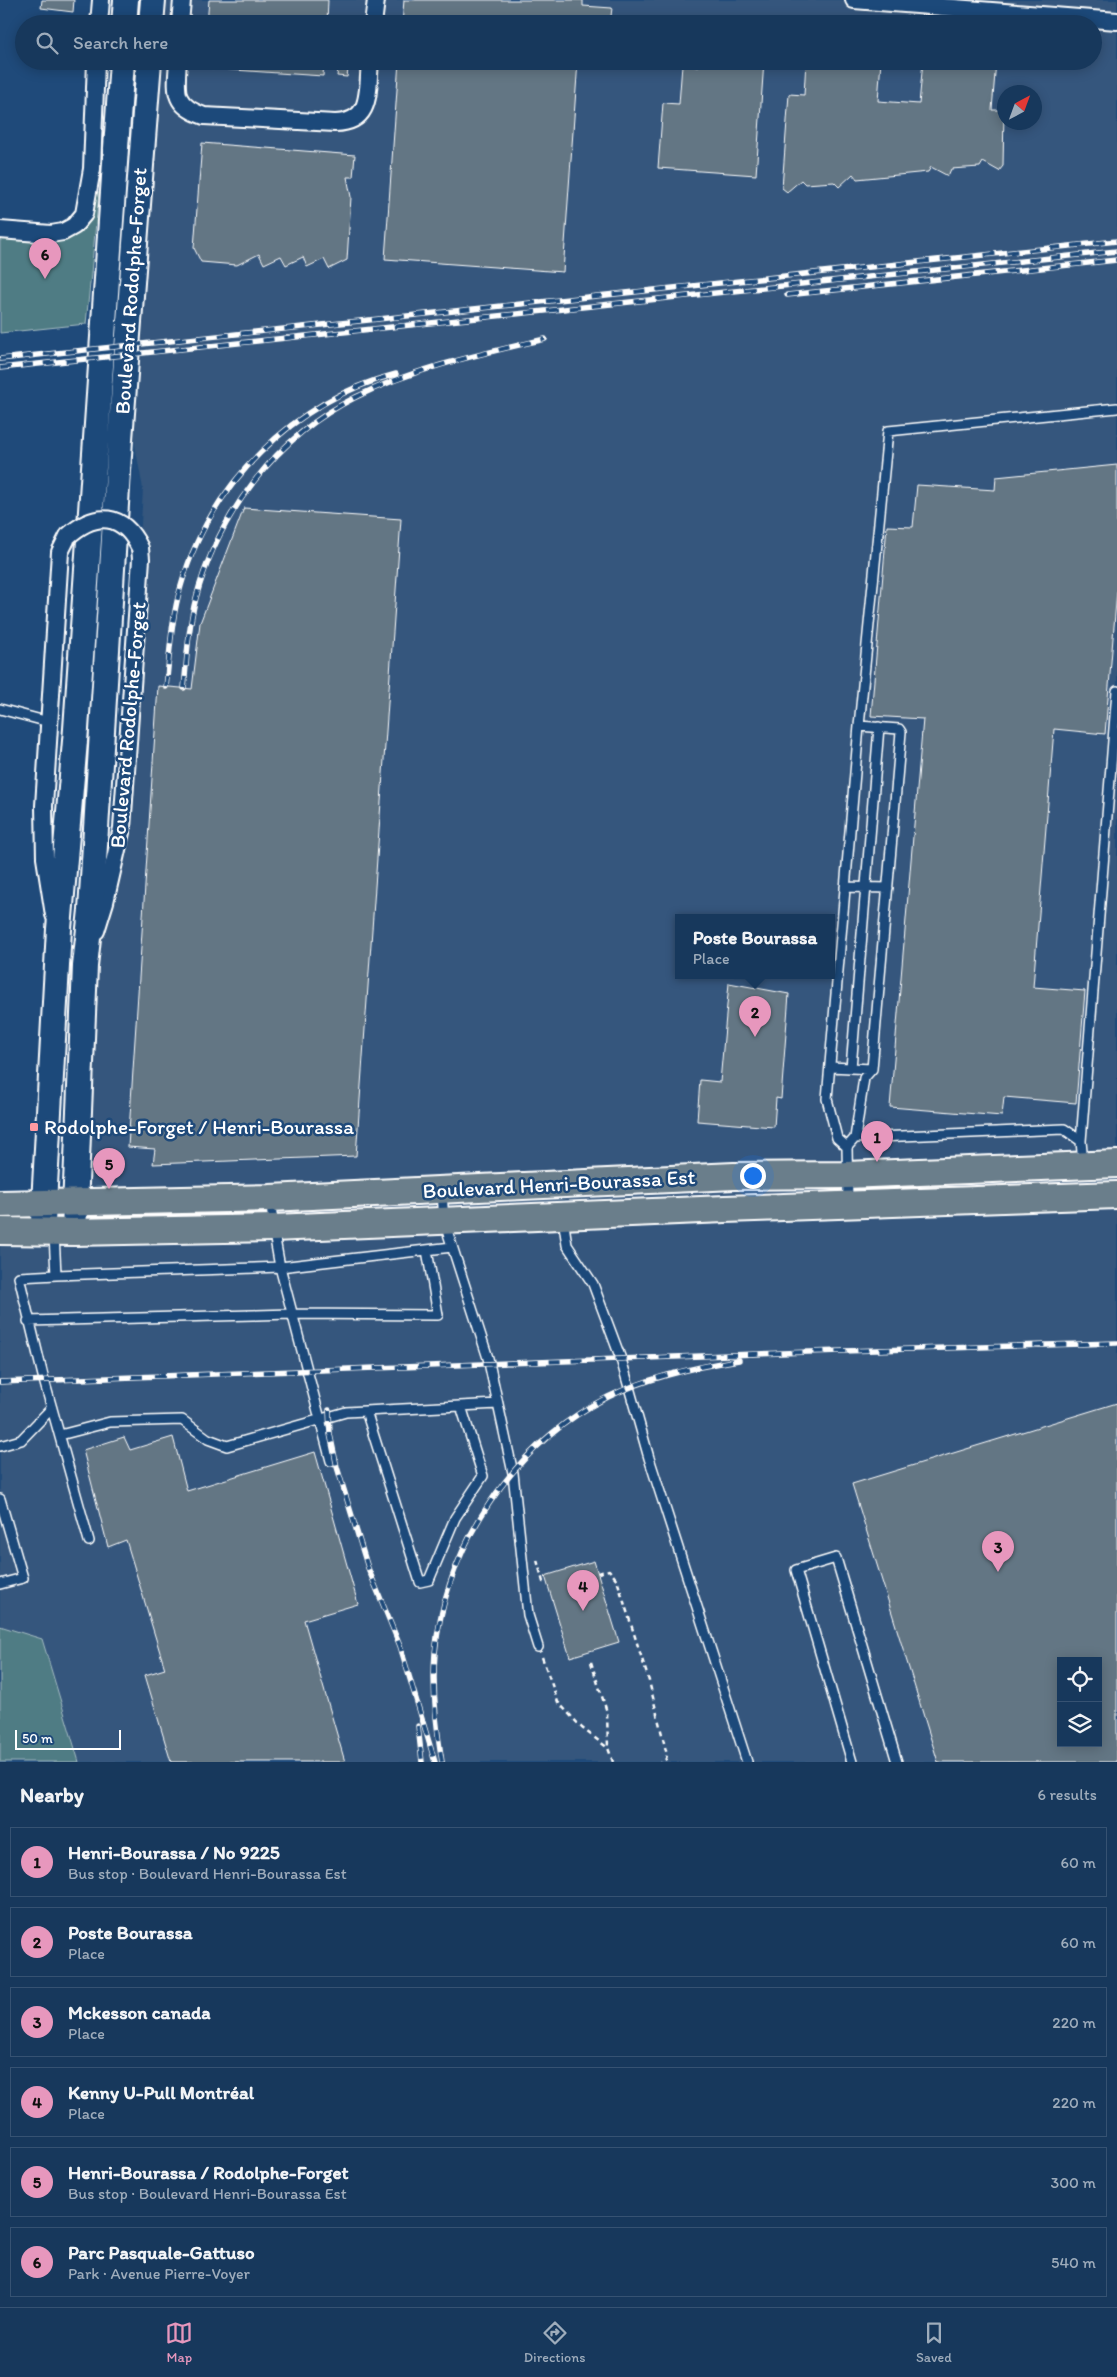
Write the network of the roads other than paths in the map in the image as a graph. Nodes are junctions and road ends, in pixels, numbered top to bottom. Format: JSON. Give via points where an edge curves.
{"nodes":[{"id":1,"x":101,"y":0,"type":"edge"},
{"id":2,"x":126,"y":0,"type":"edge"},
{"id":3,"x":153,"y":0,"type":"edge"},
{"id":4,"x":182,"y":0,"type":"edge"},
{"id":5,"x":376,"y":0,"type":"edge"},
{"id":6,"x":854,"y":0,"type":"edge"},
{"id":7,"x":939,"y":3,"type":"edge"},
{"id":8,"x":100,"y":15,"type":"edge"},
{"id":9,"x":125,"y":15,"type":"edge"},
{"id":10,"x":152,"y":15,"type":"edge"},
{"id":11,"x":181,"y":15,"type":"edge"},
{"id":12,"x":374,"y":15,"type":"edge"},
{"id":13,"x":1058,"y":15,"type":"edge"},
{"id":14,"x":1102,"y":19,"type":"edge"},
{"id":15,"x":1117,"y":21,"type":"edge"},
{"id":16,"x":96,"y":70,"type":"edge"},
{"id":17,"x":121,"y":70,"type":"edge"},
{"id":18,"x":147,"y":70,"type":"edge"},
{"id":19,"x":178,"y":70,"type":"edge"},
{"id":20,"x":369,"y":70,"type":"edge"},
{"id":21,"x":0,"y":230,"type":"edge"},
{"id":22,"x":1117,"y":408,"type":"edge"},
{"id":23,"x":1117,"y":691,"type":"edge"},
{"id":24,"x":0,"y":710,"type":"edge"},
{"id":25,"x":49,"y":722,"type":"junction"},
{"id":26,"x":859,"y":726,"type":"junction"},
{"id":27,"x":879,"y":727,"type":"junction"},
{"id":28,"x":845,"y":887,"type":"junction"},
{"id":29,"x":866,"y":887,"type":"junction"},
{"id":30,"x":888,"y":888,"type":"junction"},
{"id":31,"x":59,"y":929,"type":"junction"},
{"id":32,"x":85,"y":966,"type":"junction"},
{"id":33,"x":830,"y":1067,"type":"junction"},
{"id":34,"x":851,"y":1068,"type":"junction"},
{"id":35,"x":872,"y":1069,"type":"junction"},
{"id":36,"x":855,"y":1138,"type":"junction"},
{"id":37,"x":847,"y":1147,"type":"junction"},
{"id":38,"x":1082,"y":1153,"type":"junction"},
{"id":39,"x":1117,"y":1164,"type":"edge"},
{"id":40,"x":846,"y":1175,"type":"junction"},
{"id":41,"x":442,"y":1189,"type":"junction"},
{"id":42,"x":1117,"y":1195,"type":"edge"},
{"id":43,"x":270,"y":1198,"type":"junction"},
{"id":44,"x":44,"y":1202,"type":"junction"},
{"id":45,"x":76,"y":1202,"type":"junction"},
{"id":46,"x":0,"y":1204,"type":"edge"},
{"id":47,"x":848,"y":1205,"type":"junction"},
{"id":48,"x":562,"y":1215,"type":"junction"},
{"id":49,"x":444,"y":1221,"type":"junction"},
{"id":50,"x":273,"y":1228,"type":"junction"},
{"id":51,"x":57,"y":1231,"type":"junction"},
{"id":52,"x":0,"y":1232,"type":"edge"},
{"id":53,"x":452,"y":1247,"type":"junction"},
{"id":54,"x":427,"y":1250,"type":"junction"},
{"id":55,"x":280,"y":1266,"type":"junction"},
{"id":56,"x":56,"y":1275,"type":"junction"},
{"id":57,"x":291,"y":1314,"type":"junction"},
{"id":58,"x":28,"y":1320,"type":"junction"},
{"id":59,"x":498,"y":1404,"type":"junction"},
{"id":60,"x":461,"y":1406,"type":"junction"},
{"id":61,"x":52,"y":1408,"type":"junction"},
{"id":62,"x":366,"y":1411,"type":"junction"},
{"id":63,"x":321,"y":1420,"type":"junction"},
{"id":64,"x":60,"y":1435,"type":"junction"},
{"id":65,"x":0,"y":1446,"type":"edge"},
{"id":66,"x":331,"y":1461,"type":"dead end"},
{"id":67,"x":0,"y":1499,"type":"edge"},
{"id":68,"x":89,"y":1540,"type":"dead end"},
{"id":69,"x":0,"y":1584,"type":"edge"},
{"id":70,"x":538,"y":1647,"type":"road end"},
{"id":71,"x":747,"y":1762,"type":"edge"},
{"id":72,"x":852,"y":1762,"type":"edge"},
{"id":73,"x":897,"y":1762,"type":"edge"}],
"edges":[{"from":1,"to":8,"type":"street"},
{"from":2,"to":9,"type":"street"},
{"from":3,"to":10,"type":"street"},
{"from":4,"to":11,"type":"street"},
{"from":5,"to":12,"type":"street"},
{"from":6,"to":7,"type":"street"},
{"from":7,"to":13,"type":"street"},
{"from":14,"to":15,"type":"street"},
{"from":16,"to":21,"type":"street","via":[[92,169],[84,214],[74,226],[63,232]]},
{"from":17,"to":31,"type":"street","name":"Boulevard Rodolphe-Forget","via":[[76,730]]},
{"from":18,"to":32,"type":"street","name":"Boulevard Rodolphe-Forget"},
{"from":19,"to":20,"type":"street","via":[[177,92],[181,104],[204,116],[334,123],[358,118],[364,108]]},
{"from":22,"to":26,"type":"lane","via":[[888,430]]},
{"from":23,"to":38,"type":"lane"},
{"from":24,"to":25,"type":"lane"},
{"from":25,"to":31,"type":"street","name":"Boulevard Rodolphe-Forget","via":[[44,806],[46,858],[52,909]]},
{"from":25,"to":32,"type":"street","name":"Boulevard Rodolphe-Forget","bridge":true,"via":[[60,552],[68,536],[79,526],[109,519],[133,533],[141,559],[122,828],[105,902]]},
{"from":26,"to":27,"type":"lane"},
{"from":26,"to":28,"type":"lane"},
{"from":27,"to":29,"type":"lane"},
{"from":27,"to":30,"type":"lane","via":[[901,732]]},
{"from":28,"to":29,"type":"lane"},
{"from":28,"to":33,"type":"lane"},
{"from":29,"to":30,"type":"lane"},
{"from":29,"to":34,"type":"lane"},
{"from":30,"to":35,"type":"lane"},
{"from":31,"to":44,"type":"street","name":"Boulevard Rodolphe-Forget"},
{"from":32,"to":45,"type":"street","name":"Boulevard Rodolphe-Forget"},
{"from":33,"to":34,"type":"lane"},
{"from":33,"to":37,"type":"lane","via":[[827,1099],[838,1138]]},
{"from":34,"to":35,"type":"lane"},
{"from":35,"to":36,"type":"lane","via":[[864,1078]]},
{"from":36,"to":37,"type":"lane"},
{"from":36,"to":38,"type":"lane","via":[[1064,1129]]},
{"from":37,"to":40,"type":"lane"},
{"from":38,"to":39,"type":"main road","name":"Boulevard Henri-Bourassa Est"},
{"from":38,"to":40,"type":"main road","name":"Boulevard Henri-Bourassa Est"},
{"from":40,"to":41,"type":"main road","name":"Boulevard Henri-Bourassa Est","via":[[734,1176]]},
{"from":40,"to":47,"type":"lane"},
{"from":41,"to":43,"type":"main road","name":"Boulevard Henri-Bourassa Est"},
{"from":41,"to":49,"type":"lane"},
{"from":42,"to":47,"type":"main road","name":"Boulevard Henri-Bourassa Est"},
{"from":43,"to":45,"type":"main road","name":"Boulevard Henri-Bourassa Est"},
{"from":43,"to":50,"type":"lane"},
{"from":44,"to":45,"type":"main road","name":"Boulevard Henri-Bourassa Est"},
{"from":44,"to":46,"type":"main road","name":"Boulevard Henri-Bourassa Est"},
{"from":44,"to":51,"type":"street","name":"Boulevard Rodolphe-Forget"},
{"from":45,"to":51,"type":"street","name":"Boulevard Rodolphe-Forget"},
{"from":47,"to":48,"type":"main road","name":"Boulevard Henri-Bourassa Est"},
{"from":48,"to":49,"type":"main road","name":"Boulevard Henri-Bourassa Est"},
{"from":48,"to":71,"type":"lane","via":[[567,1245],[593,1284],[621,1359],[648,1458]]},
{"from":49,"to":50,"type":"main road","name":"Boulevard Henri-Bourassa Est"},
{"from":49,"to":53,"type":"lane"},
{"from":50,"to":51,"type":"main road","name":"Boulevard Henri-Bourassa Est"},
{"from":50,"to":55,"type":"lane"},
{"from":51,"to":52,"type":"main road","name":"Boulevard Henri-Bourassa Est"},
{"from":51,"to":56,"type":"lane"},
{"from":53,"to":54,"type":"lane"},
{"from":53,"to":59,"type":"lane","via":[[488,1358]]},
{"from":54,"to":55,"type":"lane"},
{"from":54,"to":57,"type":"lane","via":[[438,1315]]},
{"from":55,"to":56,"type":"lane"},
{"from":55,"to":57,"type":"lane"},
{"from":56,"to":58,"type":"lane","via":[[19,1278]]},
{"from":57,"to":58,"type":"lane"},
{"from":57,"to":63,"type":"lane"},
{"from":58,"to":61,"type":"lane"},
{"from":59,"to":60,"type":"lane"},
{"from":59,"to":70,"type":"lane","via":[[516,1487],[528,1615]]},
{"from":60,"to":62,"type":"lane"},
{"from":60,"to":62,"type":"lane","via":[[483,1476],[455,1518],[429,1580],[420,1582]]},
{"from":61,"to":64,"type":"lane"},
{"from":61,"to":65,"type":"lane","via":[[21,1440]]},
{"from":62,"to":63,"type":"lane","via":[[346,1412]]},
{"from":63,"to":64,"type":"lane","via":[[227,1446],[208,1439],[182,1420],[110,1422]]},
{"from":63,"to":66,"type":"lane"},
{"from":64,"to":68,"type":"lane"},
{"from":67,"to":69,"type":"lane","via":[[23,1578]]},
{"from":72,"to":73,"type":"lane","via":[[796,1570],[836,1558]]}]}
